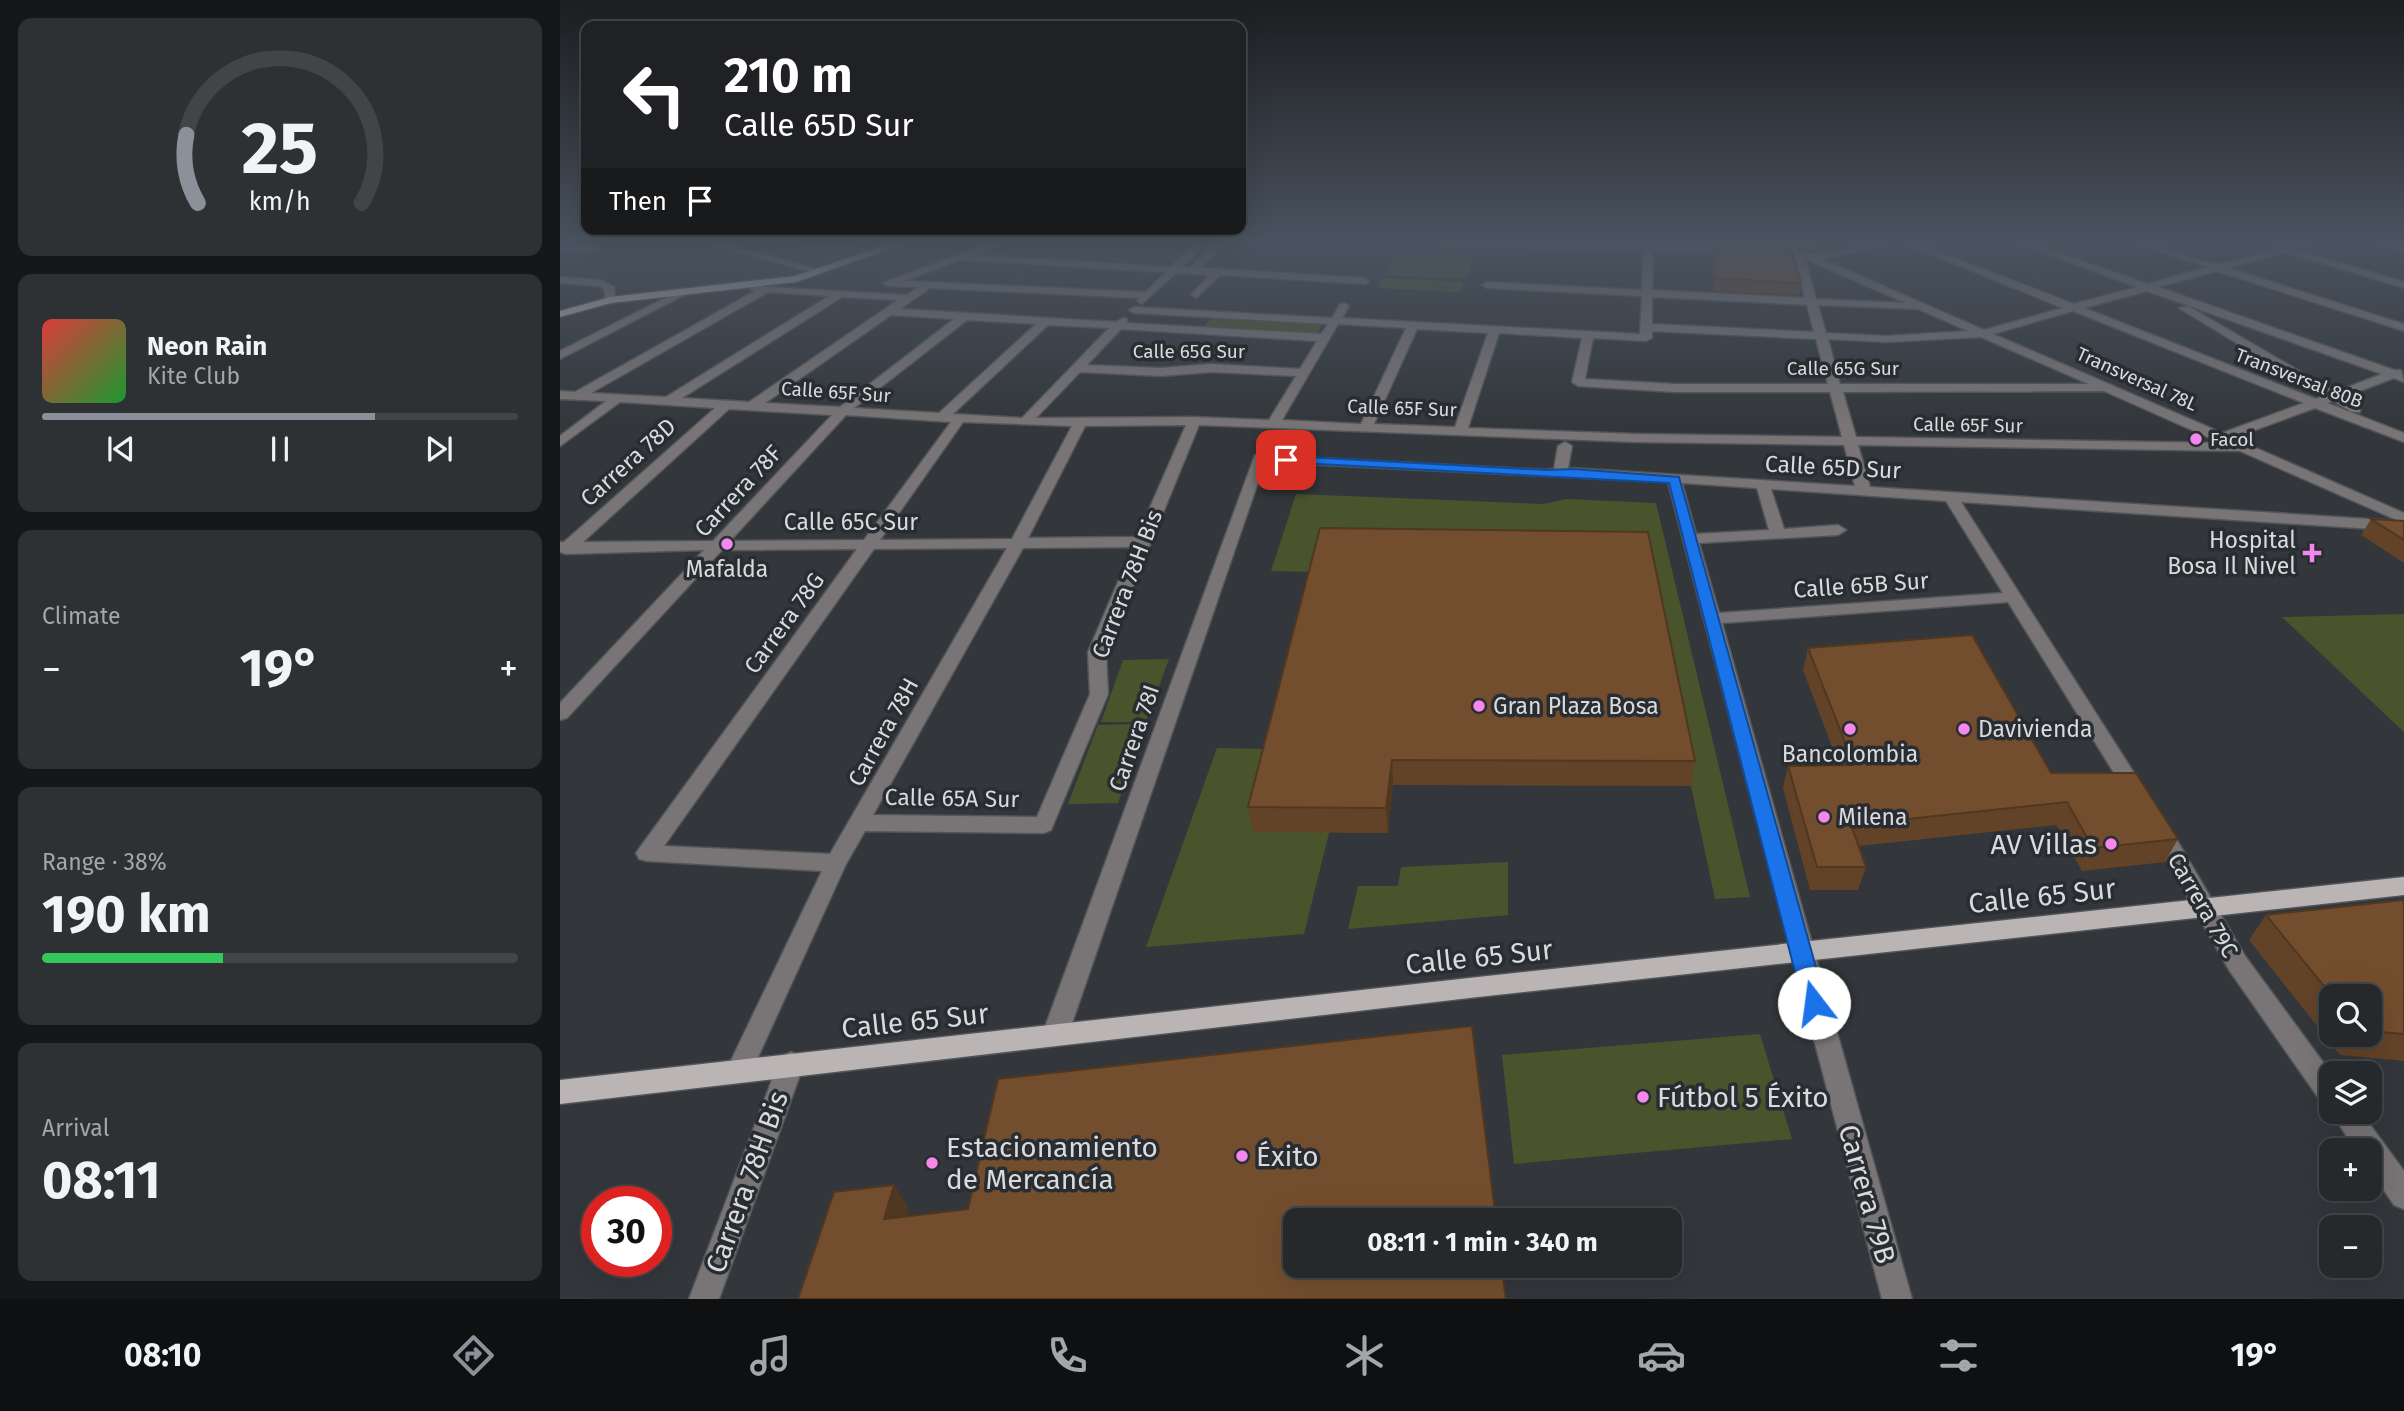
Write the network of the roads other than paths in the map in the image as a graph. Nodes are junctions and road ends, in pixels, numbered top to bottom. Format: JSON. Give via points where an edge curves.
{"nodes":[{"id":1,"x":597,"y":304,"type":"edge"},
{"id":2,"x":661,"y":304,"type":"edge"},
{"id":3,"x":740,"y":304,"type":"edge"},
{"id":4,"x":824,"y":304,"type":"edge"},
{"id":5,"x":901,"y":304,"type":"edge"},
{"id":6,"x":1140,"y":304,"type":"edge"},
{"id":7,"x":1647,"y":304,"type":"edge"},
{"id":8,"x":1812,"y":304,"type":"edge"},
{"id":9,"x":1843,"y":304,"type":"edge"},
{"id":10,"x":1916,"y":304,"type":"edge"},
{"id":11,"x":2062,"y":304,"type":"edge"},
{"id":12,"x":2088,"y":304,"type":"edge"},
{"id":13,"x":2176,"y":304,"type":"edge"},
{"id":14,"x":2196,"y":304,"type":"edge"},
{"id":15,"x":2329,"y":304,"type":"edge"},
{"id":16,"x":1344,"y":306,"type":"dead end"},
{"id":17,"x":1926,"y":308,"type":"junction"},
{"id":18,"x":2073,"y":308,"type":"junction"},
{"id":19,"x":1134,"y":310,"type":"junction"},
{"id":20,"x":888,"y":312,"type":"junction"},
{"id":21,"x":560,"y":314,"type":"edge"},
{"id":22,"x":964,"y":317,"type":"junction"},
{"id":23,"x":1046,"y":321,"type":"junction"},
{"id":24,"x":1335,"y":321,"type":"junction"},
{"id":25,"x":1413,"y":325,"type":"junction"},
{"id":26,"x":1119,"y":326,"type":"junction"},
{"id":27,"x":2404,"y":328,"type":"edge"},
{"id":28,"x":1494,"y":330,"type":"junction"},
{"id":29,"x":1646,"y":333,"type":"junction"},
{"id":30,"x":1984,"y":333,"type":"junction"},
{"id":31,"x":1588,"y":335,"type":"junction"},
{"id":32,"x":1821,"y":336,"type":"junction"},
{"id":33,"x":1325,"y":338,"type":"junction"},
{"id":34,"x":566,"y":349,"type":"edge"},
{"id":35,"x":560,"y":356,"type":"edge"},
{"id":36,"x":1077,"y":368,"type":"junction"},
{"id":37,"x":1302,"y":373,"type":"junction"},
{"id":38,"x":2401,"y":374,"type":"edge"},
{"id":39,"x":1835,"y":386,"type":"junction"},
{"id":40,"x":2109,"y":388,"type":"junction"},
{"id":41,"x":560,"y":395,"type":"edge"},
{"id":42,"x":577,"y":396,"type":"junction"},
{"id":43,"x":2334,"y":396,"type":"junction"},
{"id":44,"x":618,"y":398,"type":"junction"},
{"id":45,"x":669,"y":401,"type":"junction"},
{"id":46,"x":2316,"y":403,"type":"junction"},
{"id":47,"x":727,"y":404,"type":"junction"},
{"id":48,"x":752,"y":406,"type":"junction"},
{"id":49,"x":843,"y":411,"type":"junction"},
{"id":50,"x":941,"y":418,"type":"junction"},
{"id":51,"x":959,"y":419,"type":"junction"},
{"id":52,"x":1194,"y":421,"type":"junction"},
{"id":53,"x":1025,"y":422,"type":"junction"},
{"id":54,"x":1080,"y":422,"type":"junction"},
{"id":55,"x":1274,"y":423,"type":"junction"},
{"id":56,"x":1367,"y":425,"type":"junction"},
{"id":57,"x":1461,"y":430,"type":"junction"},
{"id":58,"x":2222,"y":438,"type":"junction"},
{"id":59,"x":2404,"y":438,"type":"edge"},
{"id":60,"x":560,"y":442,"type":"edge"},
{"id":61,"x":1851,"y":443,"type":"junction"},
{"id":62,"x":1565,"y":446,"type":"dead end"},
{"id":63,"x":2244,"y":447,"type":"junction"},
{"id":64,"x":1260,"y":458,"type":"joint"},
{"id":65,"x":1560,"y":473,"type":"junction"},
{"id":66,"x":1674,"y":480,"type":"junction"},
{"id":67,"x":1763,"y":486,"type":"junction"},
{"id":68,"x":1864,"y":492,"type":"junction"},
{"id":69,"x":1950,"y":496,"type":"junction"},
{"id":70,"x":2404,"y":518,"type":"edge"},
{"id":71,"x":2404,"y":526,"type":"edge"},
{"id":72,"x":1838,"y":530,"type":"dead end"},
{"id":73,"x":1778,"y":534,"type":"junction"},
{"id":74,"x":1690,"y":539,"type":"junction"},
{"id":75,"x":1142,"y":542,"type":"junction"},
{"id":76,"x":1017,"y":544,"type":"junction"},
{"id":77,"x":868,"y":545,"type":"junction"},
{"id":78,"x":717,"y":546,"type":"junction"},
{"id":79,"x":563,"y":550,"type":"edge"},
{"id":80,"x":2014,"y":597,"type":"junction"},
{"id":81,"x":1711,"y":619,"type":"junction"},
{"id":82,"x":560,"y":713,"type":"edge"},
{"id":83,"x":859,"y":823,"type":"junction"},
{"id":84,"x":1044,"y":825,"type":"joint"},
{"id":85,"x":836,"y":863,"type":"junction"},
{"id":86,"x":2404,"y":886,"type":"edge"},
{"id":87,"x":2205,"y":908,"type":"junction"},
{"id":88,"x":1801,"y":953,"type":"junction"},
{"id":89,"x":1055,"y":1035,"type":"junction"},
{"id":90,"x":791,"y":1065,"type":"junction"},
{"id":91,"x":739,"y":1071,"type":"junction"},
{"id":92,"x":2319,"y":1077,"type":"edge"},
{"id":93,"x":560,"y":1092,"type":"edge"},
{"id":94,"x":2353,"y":1124,"type":"edge"},
{"id":95,"x":2404,"y":1195,"type":"edge"},
{"id":96,"x":704,"y":1299,"type":"edge"},
{"id":97,"x":1897,"y":1299,"type":"edge"}],
"edges":[{"from":1,"to":21,"type":"main road"},
{"from":2,"to":34,"type":"street"},
{"from":3,"to":42,"type":"street"},
{"from":4,"to":45,"type":"street"},
{"from":5,"to":20,"type":"street"},
{"from":6,"to":19,"type":"street"},
{"from":7,"to":29,"type":"street"},
{"from":8,"to":32,"type":"street"},
{"from":9,"to":17,"type":"street"},
{"from":10,"to":17,"type":"street","name":"Transversal 78L"},
{"from":11,"to":18,"type":"street","name":"Transversal 80B"},
{"from":12,"to":18,"type":"street"},
{"from":13,"to":43,"type":"street"},
{"from":14,"to":38,"type":"street"},
{"from":15,"to":27,"type":"street"},
{"from":16,"to":24,"type":"street"},
{"from":17,"to":30,"type":"street","name":"Transversal 78L"},
{"from":18,"to":30,"type":"street"},
{"from":18,"to":46,"type":"street","name":"Transversal 80B"},
{"from":19,"to":24,"type":"street"},
{"from":19,"to":26,"type":"street"},
{"from":20,"to":22,"type":"street"},
{"from":20,"to":48,"type":"street"},
{"from":22,"to":23,"type":"street"},
{"from":22,"to":49,"type":"street","name":"Carrera 78F"},
{"from":23,"to":26,"type":"street"},
{"from":23,"to":50,"type":"street"},
{"from":24,"to":25,"type":"street"},
{"from":24,"to":33,"type":"street"},
{"from":25,"to":28,"type":"street"},
{"from":25,"to":56,"type":"street"},
{"from":26,"to":33,"type":"street"},
{"from":26,"to":36,"type":"street"},
{"from":28,"to":31,"type":"street"},
{"from":28,"to":57,"type":"street"},
{"from":29,"to":31,"type":"street"},
{"from":29,"to":32,"type":"street"},
{"from":30,"to":32,"type":"street","via":[[1887,339]]},
{"from":30,"to":40,"type":"street","name":"Transversal 78L"},
{"from":31,"to":39,"type":"street","name":"Calle 65G Sur","via":[[1578,382],[1675,388]]},
{"from":32,"to":39,"type":"street"},
{"from":33,"to":37,"type":"street"},
{"from":34,"to":35,"type":"street"},
{"from":36,"to":37,"type":"street","name":"Calle 65G Sur"},
{"from":36,"to":53,"type":"street"},
{"from":37,"to":55,"type":"street"},
{"from":38,"to":43,"type":"street"},
{"from":39,"to":40,"type":"street","name":"Calle 65G Sur"},
{"from":39,"to":61,"type":"street"},
{"from":40,"to":58,"type":"street","name":"Transversal 78L"},
{"from":41,"to":42,"type":"street","name":"Calle 65F Sur"},
{"from":42,"to":44,"type":"street","name":"Calle 65F Sur"},
{"from":43,"to":46,"type":"street"},
{"from":43,"to":59,"type":"street"},
{"from":44,"to":45,"type":"street","name":"Calle 65F Sur"},
{"from":44,"to":60,"type":"street"},
{"from":45,"to":47,"type":"street","name":"Calle 65F Sur"},
{"from":46,"to":58,"type":"street"},
{"from":46,"to":59,"type":"street","name":"Transversal 80B"},
{"from":47,"to":48,"type":"street","name":"Calle 65F Sur"},
{"from":47,"to":79,"type":"street","name":"Carrera 78D"},
{"from":48,"to":49,"type":"street","name":"Calle 65F Sur"},
{"from":49,"to":50,"type":"street","name":"Calle 65F Sur"},
{"from":49,"to":78,"type":"street","name":"Carrera 78F"},
{"from":50,"to":51,"type":"street","name":"Calle 65F Sur"},
{"from":51,"to":53,"type":"street","name":"Calle 65F Sur"},
{"from":51,"to":77,"type":"street","name":"Carrera 78G"},
{"from":52,"to":54,"type":"street","name":"Calle 65F Sur"},
{"from":52,"to":55,"type":"street","name":"Calle 65F Sur"},
{"from":52,"to":75,"type":"street","name":"Carrera 78H Bis"},
{"from":53,"to":54,"type":"street","name":"Calle 65F Sur"},
{"from":54,"to":76,"type":"street","name":"Carrera 78H"},
{"from":55,"to":56,"type":"street","name":"Calle 65F Sur"},
{"from":56,"to":57,"type":"street","name":"Calle 65F Sur"},
{"from":57,"to":61,"type":"street","name":"Calle 65F Sur"},
{"from":58,"to":63,"type":"street","name":"Transversal 78L"},
{"from":61,"to":63,"type":"street","name":"Calle 65F Sur"},
{"from":61,"to":68,"type":"street"},
{"from":62,"to":65,"type":"street"},
{"from":63,"to":70,"type":"street","name":"Transversal 78L"},
{"from":64,"to":65,"type":"street","name":"Calle 65D Sur"},
{"from":64,"to":89,"type":"street","name":"Carrera 78I"},
{"from":65,"to":66,"type":"street","name":"Calle 65D Sur"},
{"from":66,"to":67,"type":"street","name":"Calle 65D Sur"},
{"from":66,"to":74,"type":"street","name":"Carrera 79B"},
{"from":67,"to":68,"type":"street","name":"Calle 65D Sur"},
{"from":67,"to":73,"type":"street"},
{"from":68,"to":69,"type":"street","name":"Calle 65D Sur"},
{"from":69,"to":71,"type":"street","name":"Calle 65D Sur"},
{"from":69,"to":80,"type":"street","name":"Carrera 79C"},
{"from":72,"to":73,"type":"street"},
{"from":73,"to":74,"type":"street"},
{"from":74,"to":81,"type":"street","name":"Carrera 79B"},
{"from":75,"to":76,"type":"street","name":"Calle 65C Sur"},
{"from":75,"to":84,"type":"street","name":"Carrera 78H Bis","via":[[1097,652],[1094,664],[1099,694]]},
{"from":76,"to":77,"type":"street","name":"Calle 65C Sur"},
{"from":76,"to":83,"type":"street","name":"Carrera 78H"},
{"from":77,"to":78,"type":"street","name":"Calle 65C Sur"},
{"from":77,"to":85,"type":"street","name":"Carrera 78G","via":[[646,853]]},
{"from":78,"to":79,"type":"street","name":"Calle 65C Sur"},
{"from":78,"to":82,"type":"street","name":"Carrera 78F"},
{"from":80,"to":81,"type":"street","name":"Calle 65B Sur"},
{"from":80,"to":87,"type":"street","name":"Carrera 79C"},
{"from":81,"to":88,"type":"street","name":"Carrera 79B"},
{"from":83,"to":84,"type":"street","name":"Calle 65A Sur"},
{"from":83,"to":85,"type":"street","name":"Carrera 78H"},
{"from":85,"to":91,"type":"street","name":"Carrera 78H"},
{"from":86,"to":87,"type":"main road","name":"Calle 65 Sur"},
{"from":87,"to":88,"type":"main road","name":"Calle 65 Sur"},
{"from":87,"to":92,"type":"street","name":"Carrera 79C","via":[[2236,963]]},
{"from":88,"to":89,"type":"main road","name":"Calle 65 Sur"},
{"from":88,"to":97,"type":"street","name":"Carrera 79B"},
{"from":89,"to":90,"type":"main road","name":"Calle 65 Sur"},
{"from":90,"to":91,"type":"main road","name":"Calle 65 Sur"},
{"from":90,"to":96,"type":"street","name":"Carrera 78H Bis"},
{"from":91,"to":93,"type":"main road","name":"Calle 65 Sur"},
{"from":94,"to":95,"type":"street"}]}
